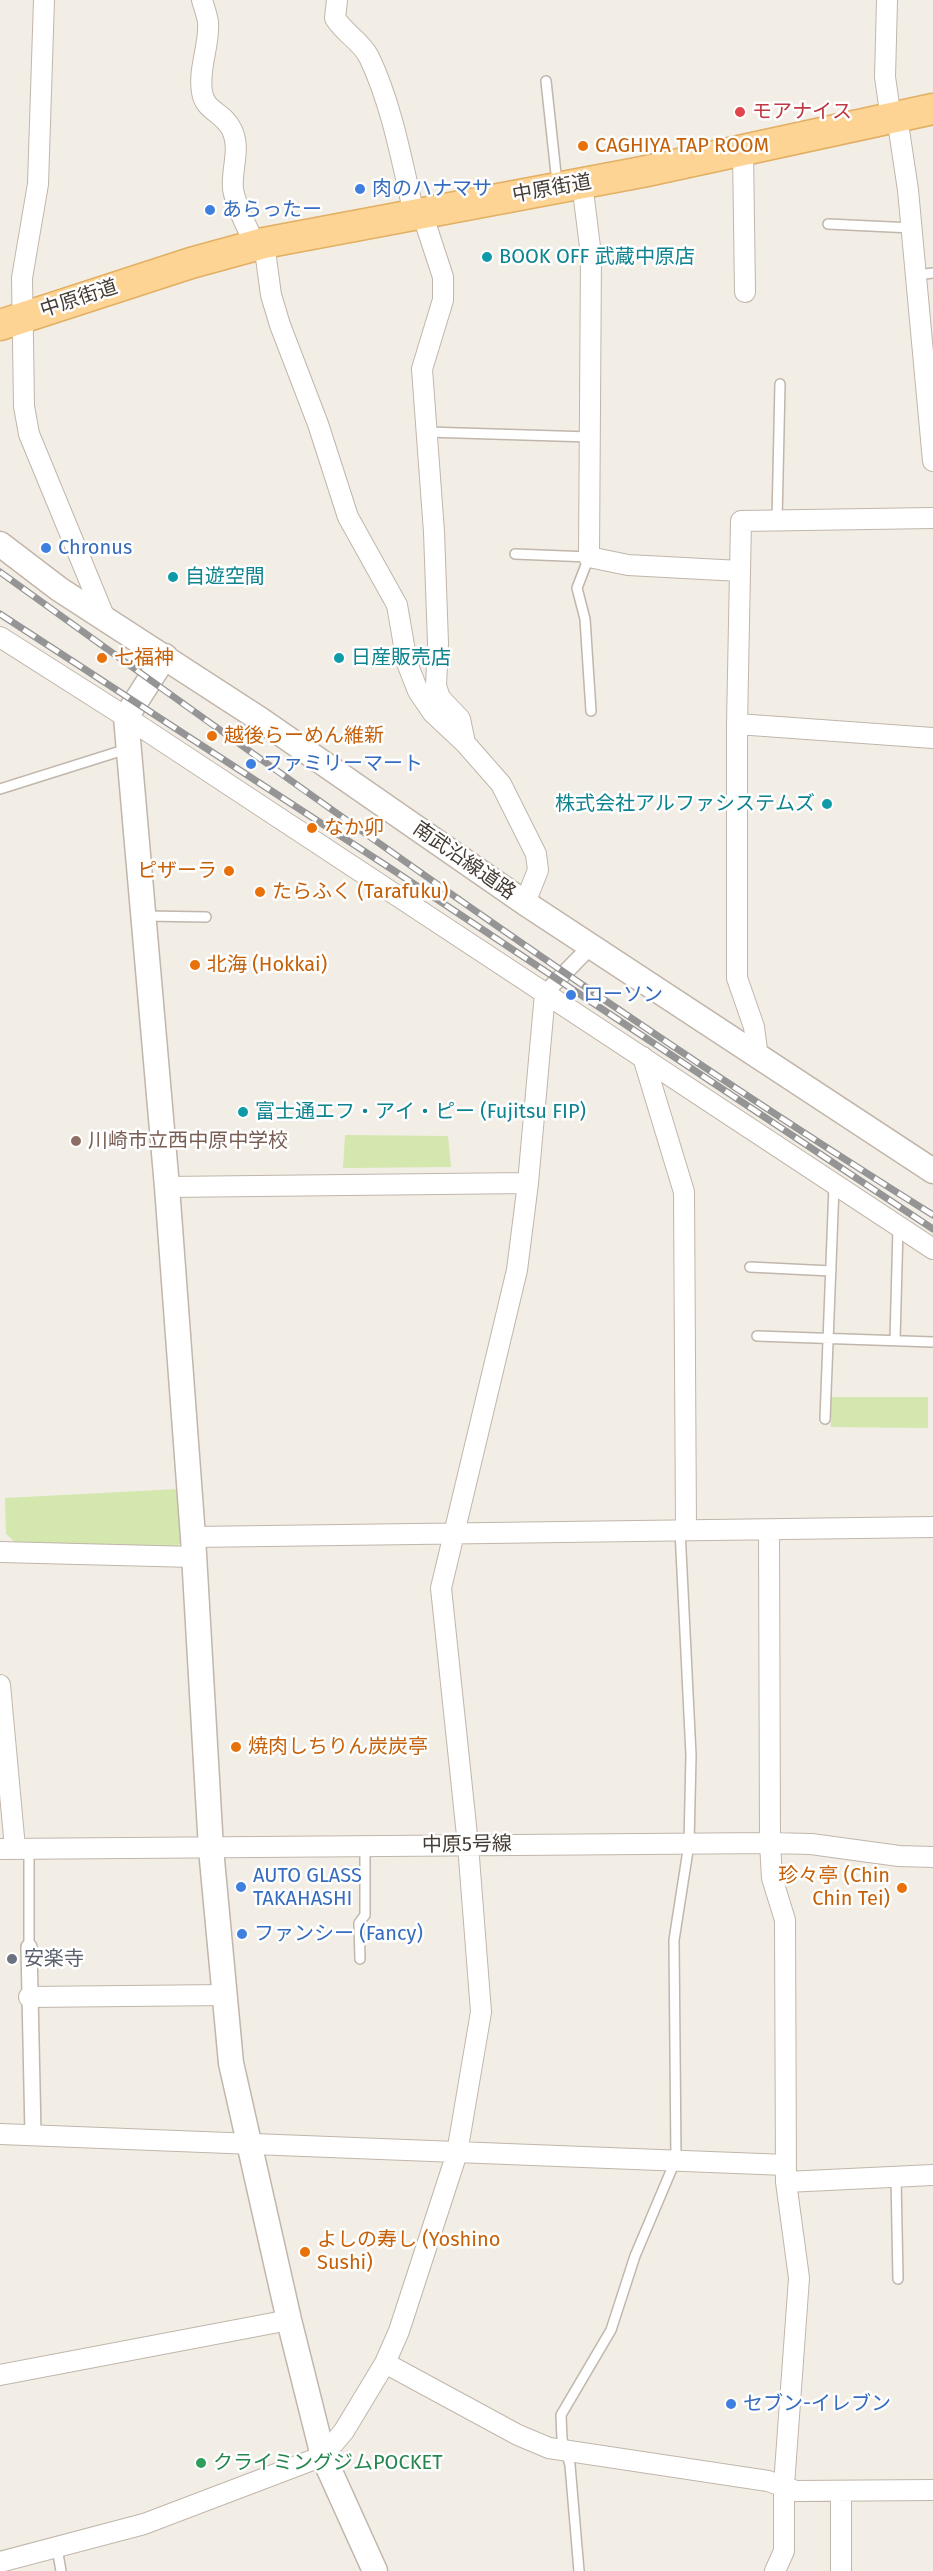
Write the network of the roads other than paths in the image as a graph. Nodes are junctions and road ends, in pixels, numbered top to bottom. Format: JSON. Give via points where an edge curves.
{"nodes":[{"id":1,"x":44,"y":0,"type":"edge"},
{"id":2,"x":202,"y":0,"type":"edge"},
{"id":3,"x":337,"y":0,"type":"edge"},
{"id":4,"x":887,"y":0,"type":"edge"},
{"id":5,"x":546,"y":81,"type":"dead end"},
{"id":6,"x":933,"y":109,"type":"edge"},
{"id":7,"x":894,"y":118,"type":"junction"},
{"id":8,"x":743,"y":151,"type":"junction"},
{"id":9,"x":570,"y":186,"type":"junction"},
{"id":10,"x":418,"y":213,"type":"junction"},
{"id":11,"x":828,"y":224,"type":"dead end"},
{"id":12,"x":912,"y":228,"type":"junction"},
{"id":13,"x":260,"y":244,"type":"junction"},
{"id":14,"x":925,"y":274,"type":"edge"},
{"id":15,"x":745,"y":292,"type":"dead end"},
{"id":16,"x":11,"y":322,"type":"edge"},
{"id":17,"x":928,"y":354,"type":"edge"},
{"id":18,"x":780,"y":384,"type":"dead end"},
{"id":19,"x":427,"y":432,"type":"junction"},
{"id":20,"x":590,"y":437,"type":"junction"},
{"id":21,"x":933,"y":461,"type":"edge"},
{"id":22,"x":933,"y":518,"type":"edge"},
{"id":23,"x":777,"y":520,"type":"junction"},
{"id":24,"x":0,"y":544,"type":"edge"},
{"id":25,"x":515,"y":554,"type":"dead end"},
{"id":26,"x":589,"y":557,"type":"junction"},
{"id":27,"x":740,"y":572,"type":"junction"},
{"id":28,"x":104,"y":616,"type":"junction"},
{"id":29,"x":0,"y":637,"type":"edge"},
{"id":30,"x":165,"y":656,"type":"junction"},
{"id":31,"x":591,"y":711,"type":"dead end"},
{"id":32,"x":126,"y":717,"type":"junction"},
{"id":33,"x":737,"y":724,"type":"junction"},
{"id":34,"x":933,"y":738,"type":"edge"},
{"id":35,"x":465,"y":743,"type":"junction"},
{"id":36,"x":130,"y":748,"type":"junction"},
{"id":37,"x":0,"y":789,"type":"edge"},
{"id":38,"x":525,"y":903,"type":"junction"},
{"id":39,"x":144,"y":916,"type":"junction"},
{"id":40,"x":206,"y":917,"type":"dead end"},
{"id":41,"x":592,"y":945,"type":"junction"},
{"id":42,"x":545,"y":993,"type":"junction"},
{"id":43,"x":643,"y":1057,"type":"junction"},
{"id":44,"x":758,"y":1058,"type":"junction"},
{"id":45,"x":933,"y":1171,"type":"edge"},
{"id":46,"x":528,"y":1183,"type":"junction"},
{"id":47,"x":834,"y":1186,"type":"junction"},
{"id":48,"x":167,"y":1187,"type":"junction"},
{"id":49,"x":898,"y":1228,"type":"junction"},
{"id":50,"x":933,"y":1249,"type":"edge"},
{"id":51,"x":750,"y":1267,"type":"dead end"},
{"id":52,"x":831,"y":1271,"type":"junction"},
{"id":53,"x":757,"y":1336,"type":"dead end"},
{"id":54,"x":828,"y":1338,"type":"junction"},
{"id":55,"x":895,"y":1340,"type":"junction"},
{"id":56,"x":933,"y":1342,"type":"edge"},
{"id":57,"x":825,"y":1419,"type":"dead end"},
{"id":58,"x":933,"y":1527,"type":"edge"},
{"id":59,"x":683,"y":1530,"type":"junction"},
{"id":60,"x":769,"y":1530,"type":"junction"},
{"id":61,"x":455,"y":1533,"type":"junction"},
{"id":62,"x":194,"y":1547,"type":"junction"},
{"id":63,"x":0,"y":1552,"type":"edge"},
{"id":64,"x":0,"y":1685,"type":"edge"},
{"id":65,"x":770,"y":1843,"type":"junction"},
{"id":66,"x":689,"y":1844,"type":"junction"},
{"id":67,"x":468,"y":1845,"type":"junction"},
{"id":68,"x":364,"y":1846,"type":"junction"},
{"id":69,"x":15,"y":1848,"type":"edge"},
{"id":70,"x":211,"y":1849,"type":"junction"},
{"id":71,"x":933,"y":1857,"type":"edge"},
{"id":72,"x":29,"y":1947,"type":"joint"},
{"id":73,"x":360,"y":1959,"type":"dead end"},
{"id":74,"x":225,"y":1995,"type":"junction"},
{"id":75,"x":29,"y":1997,"type":"junction"},
{"id":76,"x":0,"y":2134,"type":"edge"},
{"id":77,"x":33,"y":2134,"type":"junction"},
{"id":78,"x":249,"y":2145,"type":"junction"},
{"id":79,"x":457,"y":2153,"type":"junction"},
{"id":80,"x":676,"y":2159,"type":"junction"},
{"id":81,"x":786,"y":2173,"type":"junction"},
{"id":82,"x":933,"y":2175,"type":"edge"},
{"id":83,"x":896,"y":2177,"type":"junction"},
{"id":84,"x":898,"y":2279,"type":"dead end"},
{"id":85,"x":289,"y":2320,"type":"junction"},
{"id":86,"x":385,"y":2363,"type":"junction"},
{"id":87,"x":0,"y":2375,"type":"edge"},
{"id":88,"x":566,"y":2452,"type":"junction"},
{"id":89,"x":323,"y":2456,"type":"junction"},
{"id":90,"x":784,"y":2485,"type":"junction"},
{"id":91,"x":933,"y":2490,"type":"edge"},
{"id":92,"x":841,"y":2491,"type":"junction"},
{"id":93,"x":57,"y":2548,"type":"junction"},
{"id":94,"x":0,"y":2562,"type":"edge"},
{"id":95,"x":61,"y":2571,"type":"edge"},
{"id":96,"x":375,"y":2571,"type":"edge"},
{"id":97,"x":579,"y":2571,"type":"edge"},
{"id":98,"x":775,"y":2571,"type":"edge"},
{"id":99,"x":841,"y":2571,"type":"edge"}],
"edges":[{"from":1,"to":16,"type":"street","via":[[38,184]]},
{"from":2,"to":13,"type":"street","via":[[208,22],[202,93],[212,111],[222,114],[234,132],[234,193]]},
{"from":3,"to":10,"type":"street","via":[[335,18],[368,55]]},
{"from":4,"to":7,"type":"street","via":[[885,77]]},
{"from":5,"to":9,"type":"lane"},
{"from":6,"to":7,"type":"main road","name":"中原街道"},
{"from":7,"to":8,"type":"main road","name":"中原街道"},
{"from":7,"to":12,"type":"street"},
{"from":8,"to":9,"type":"main road","name":"中原街道"},
{"from":8,"to":15,"type":"street"},
{"from":9,"to":10,"type":"main road","name":"中原街道"},
{"from":9,"to":20,"type":"street","via":[[591,255]]},
{"from":10,"to":13,"type":"main road","name":"中原街道"},
{"from":10,"to":19,"type":"street","via":[[443,277],[443,300],[423,360]]},
{"from":11,"to":12,"type":"lane"},
{"from":12,"to":14,"type":"street"},
{"from":13,"to":16,"type":"main road","name":"中原街道"},
{"from":13,"to":35,"type":"street","via":[[280,325],[348,517],[397,605],[407,663],[418,691],[433,713]]},
{"from":14,"to":17,"type":"street"},
{"from":16,"to":28,"type":"street","via":[[29,434]]},
{"from":17,"to":21,"type":"street"},
{"from":18,"to":23,"type":"lane"},
{"from":19,"to":20,"type":"lane"},
{"from":19,"to":35,"type":"street","via":[[438,643],[436,686],[440,698],[460,719]]},
{"from":20,"to":26,"type":"street"},
{"from":22,"to":23,"type":"street"},
{"from":23,"to":27,"type":"street","via":[[741,521]]},
{"from":24,"to":28,"type":"street","name":"南武沿線道路","via":[[59,589]]},
{"from":25,"to":26,"type":"lane"},
{"from":26,"to":27,"type":"street","via":[[628,565]]},
{"from":26,"to":31,"type":"lane","via":[[576,588],[585,619]]},
{"from":27,"to":33,"type":"street"},
{"from":28,"to":30,"type":"street","name":"南武沿線道路"},
{"from":29,"to":32,"type":"street"},
{"from":30,"to":32,"type":"street"},
{"from":30,"to":38,"type":"street","name":"南武沿線道路"},
{"from":32,"to":36,"type":"street"},
{"from":32,"to":42,"type":"street"},
{"from":33,"to":34,"type":"street"},
{"from":33,"to":44,"type":"street","via":[[737,978],[754,1027]]},
{"from":35,"to":38,"type":"street","via":[[501,784],[536,854],[538,870]]},
{"from":36,"to":37,"type":"lane"},
{"from":36,"to":39,"type":"street"},
{"from":38,"to":41,"type":"street","name":"南武沿線道路"},
{"from":39,"to":40,"type":"lane"},
{"from":39,"to":48,"type":"street"},
{"from":41,"to":42,"type":"street"},
{"from":41,"to":44,"type":"street","name":"南武沿線道路"},
{"from":42,"to":43,"type":"street"},
{"from":42,"to":46,"type":"street"},
{"from":43,"to":47,"type":"street"},
{"from":43,"to":59,"type":"street","via":[[684,1192]]},
{"from":44,"to":45,"type":"street","name":"南武沿線道路"},
{"from":46,"to":48,"type":"street"},
{"from":46,"to":61,"type":"street","via":[[517,1270]]},
{"from":47,"to":49,"type":"street"},
{"from":47,"to":52,"type":"lane"},
{"from":48,"to":62,"type":"street"},
{"from":49,"to":50,"type":"street"},
{"from":49,"to":55,"type":"lane"},
{"from":51,"to":52,"type":"lane"},
{"from":52,"to":54,"type":"lane"},
{"from":53,"to":54,"type":"lane"},
{"from":54,"to":55,"type":"lane"},
{"from":54,"to":57,"type":"lane"},
{"from":55,"to":56,"type":"lane"},
{"from":58,"to":60,"type":"street"},
{"from":59,"to":60,"type":"street"},
{"from":59,"to":61,"type":"street"},
{"from":59,"to":66,"type":"lane","via":[[691,1755]]},
{"from":60,"to":65,"type":"street"},
{"from":61,"to":62,"type":"street"},
{"from":61,"to":67,"type":"street","via":[[441,1588]]},
{"from":62,"to":63,"type":"street"},
{"from":62,"to":70,"type":"street"},
{"from":64,"to":69,"type":"street"},
{"from":65,"to":66,"type":"street","name":"中原5号線"},
{"from":65,"to":71,"type":"street","name":"中原5号線"},
{"from":65,"to":81,"type":"street","via":[[772,1878],[785,1920]]},
{"from":66,"to":67,"type":"street","name":"中原5号線"},
{"from":66,"to":80,"type":"lane","via":[[675,1940]]},
{"from":67,"to":68,"type":"street","name":"中原5号線"},
{"from":67,"to":79,"type":"street","via":[[481,2012]]},
{"from":68,"to":70,"type":"street","name":"中原5号線"},
{"from":68,"to":73,"type":"lane","via":[[365,1915],[359,1923]]},
{"from":69,"to":70,"type":"street","name":"中原5号線"},
{"from":69,"to":72,"type":"lane"},
{"from":70,"to":74,"type":"street"},
{"from":72,"to":75,"type":"street"},
{"from":74,"to":75,"type":"street"},
{"from":74,"to":78,"type":"street","via":[[231,2063]]},
{"from":75,"to":77,"type":"street"},
{"from":76,"to":77,"type":"street"},
{"from":77,"to":78,"type":"street"},
{"from":78,"to":79,"type":"street"},
{"from":78,"to":85,"type":"street"},
{"from":79,"to":80,"type":"street"},
{"from":79,"to":86,"type":"street"},
{"from":80,"to":81,"type":"street"},
{"from":80,"to":88,"type":"lane","via":[[635,2256],[611,2330],[561,2415]]},
{"from":81,"to":83,"type":"street"},
{"from":81,"to":90,"type":"street","via":[[799,2278]]},
{"from":82,"to":83,"type":"street"},
{"from":83,"to":84,"type":"lane"},
{"from":85,"to":87,"type":"street"},
{"from":85,"to":89,"type":"street"},
{"from":86,"to":88,"type":"street","via":[[518,2435]]},
{"from":86,"to":89,"type":"street","via":[[344,2431]]},
{"from":88,"to":90,"type":"street"},
{"from":88,"to":97,"type":"lane"},
{"from":89,"to":93,"type":"street","via":[[144,2524]]},
{"from":89,"to":96,"type":"street"},
{"from":90,"to":92,"type":"street","via":[[796,2491]]},
{"from":90,"to":98,"type":"street","via":[[784,2551]]},
{"from":91,"to":92,"type":"street"},
{"from":92,"to":99,"type":"street"},
{"from":93,"to":94,"type":"street"},
{"from":93,"to":95,"type":"lane"}]}
